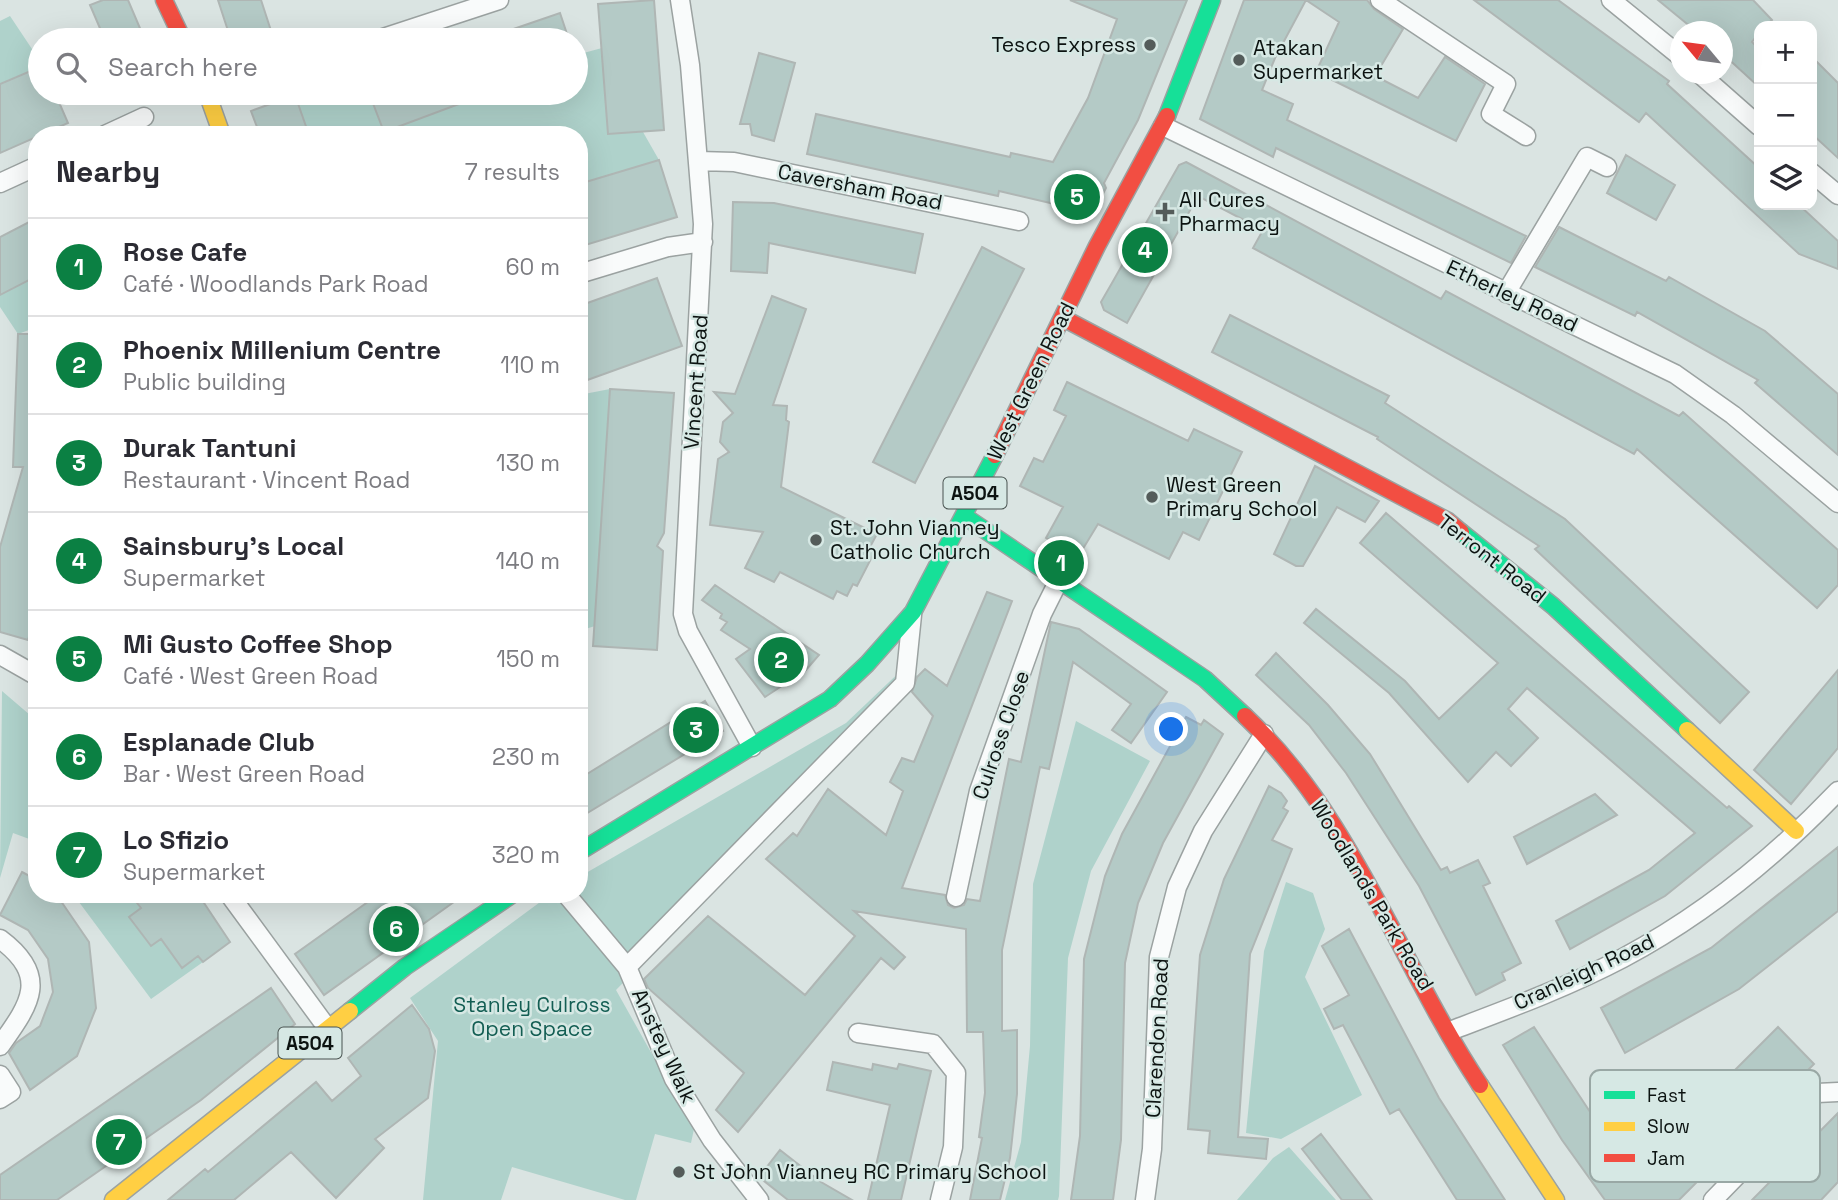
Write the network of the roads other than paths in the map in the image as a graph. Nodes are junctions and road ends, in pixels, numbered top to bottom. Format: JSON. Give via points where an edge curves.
{"nodes":[{"id":1,"x":164,"y":0,"type":"edge"},
{"id":2,"x":499,"y":0,"type":"edge"},
{"id":3,"x":680,"y":0,"type":"edge"},
{"id":4,"x":1212,"y":0,"type":"edge"},
{"id":5,"x":1380,"y":0,"type":"edge"},
{"id":6,"x":1611,"y":0,"type":"edge"},
{"id":7,"x":177,"y":28,"type":"edge"},
{"id":8,"x":414,"y":28,"type":"edge"},
{"id":9,"x":1670,"y":48,"type":"edge"},
{"id":10,"x":1711,"y":84,"type":"edge"},
{"id":11,"x":212,"y":105,"type":"edge"},
{"id":12,"x":144,"y":117,"type":"dead end"},
{"id":13,"x":1754,"y":122,"type":"edge"},
{"id":14,"x":124,"y":126,"type":"edge"},
{"id":15,"x":219,"y":126,"type":"edge"},
{"id":16,"x":1163,"y":126,"type":"junction"},
{"id":17,"x":1526,"y":136,"type":"dead end"},
{"id":18,"x":699,"y":161,"type":"junction"},
{"id":19,"x":1607,"y":167,"type":"dead end"},
{"id":20,"x":28,"y":170,"type":"edge"},
{"id":21,"x":1817,"y":177,"type":"edge"},
{"id":22,"x":0,"y":183,"type":"edge"},
{"id":23,"x":1838,"y":195,"type":"edge"},
{"id":24,"x":1019,"y":221,"type":"dead end"},
{"id":25,"x":703,"y":242,"type":"junction"},
{"id":26,"x":588,"y":271,"type":"edge"},
{"id":27,"x":1506,"y":293,"type":"junction"},
{"id":28,"x":1063,"y":318,"type":"junction"},
{"id":29,"x":1838,"y":503,"type":"edge"},
{"id":30,"x":964,"y":516,"type":"junction"},
{"id":31,"x":1060,"y":578,"type":"junction"},
{"id":32,"x":913,"y":612,"type":"junction"},
{"id":33,"x":0,"y":655,"type":"edge"},
{"id":34,"x":28,"y":671,"type":"edge"},
{"id":35,"x":1264,"y":734,"type":"junction"},
{"id":36,"x":752,"y":747,"type":"junction"},
{"id":37,"x":1838,"y":791,"type":"edge"},
{"id":38,"x":1796,"y":831,"type":"junction"},
{"id":39,"x":588,"y":847,"type":"edge"},
{"id":40,"x":956,"y":897,"type":"dead end"},
{"id":41,"x":236,"y":903,"type":"edge"},
{"id":42,"x":500,"y":903,"type":"edge"},
{"id":43,"x":574,"y":903,"type":"edge"},
{"id":44,"x":0,"y":939,"type":"edge"},
{"id":45,"x":627,"y":967,"type":"junction"},
{"id":46,"x":328,"y":1029,"type":"junction"},
{"id":47,"x":1450,"y":1031,"type":"junction"},
{"id":48,"x":858,"y":1033,"type":"dead end"},
{"id":49,"x":0,"y":1046,"type":"edge"},
{"id":50,"x":0,"y":1075,"type":"edge"},
{"id":51,"x":1838,"y":1092,"type":"edge"},
{"id":52,"x":1820,"y":1093,"type":"edge"},
{"id":53,"x":0,"y":1099,"type":"edge"},
{"id":54,"x":1730,"y":1182,"type":"edge"},
{"id":55,"x":123,"y":1198,"type":"edge"},
{"id":56,"x":759,"y":1200,"type":"edge"},
{"id":57,"x":940,"y":1200,"type":"edge"},
{"id":58,"x":1145,"y":1200,"type":"edge"},
{"id":59,"x":1556,"y":1200,"type":"edge"},
{"id":60,"x":1713,"y":1200,"type":"edge"}],
"edges":[{"from":1,"to":7,"type":"street"},
{"from":2,"to":8,"type":"street"},
{"from":3,"to":18,"type":"street","name":"Vincent Road"},
{"from":4,"to":16,"type":"street","name":"West Green Road","number":"A504"},
{"from":5,"to":17,"type":"street","via":[[1506,84],[1491,114]]},
{"from":6,"to":9,"type":"street"},
{"from":10,"to":13,"type":"street"},
{"from":11,"to":15,"type":"street"},
{"from":12,"to":14,"type":"street"},
{"from":16,"to":27,"type":"street","name":"Etherley Road"},
{"from":16,"to":28,"type":"street","name":"West Green Road","number":"A504"},
{"from":18,"to":24,"type":"street","name":"Caversham Road","via":[[734,162]]},
{"from":18,"to":25,"type":"street","name":"Vincent Road"},
{"from":19,"to":27,"type":"street","via":[[1587,158]]},
{"from":20,"to":22,"type":"street"},
{"from":21,"to":23,"type":"street"},
{"from":25,"to":26,"type":"street","via":[[679,244]]},
{"from":25,"to":36,"type":"street","name":"Vincent Road","via":[[683,614]]},
{"from":27,"to":29,"type":"street","name":"Etherley Road","via":[[1675,374],[1718,403]]},
{"from":28,"to":30,"type":"street","name":"West Green Road","number":"A504"},
{"from":28,"to":38,"type":"street","name":"Terront Road","via":[[1448,521],[1553,606]]},
{"from":30,"to":31,"type":"street","name":"Woodlands Park Road"},
{"from":30,"to":32,"type":"street","name":"West Green Road","number":"A504"},
{"from":31,"to":35,"type":"street","name":"Woodlands Park Road","via":[[1205,680]]},
{"from":31,"to":40,"type":"street","name":"Culross Close","via":[[1042,614],[979,791]]},
{"from":32,"to":36,"type":"street","name":"West Green Road","number":"A504","via":[[831,699]]},
{"from":32,"to":45,"type":"street","via":[[905,683]]},
{"from":33,"to":34,"type":"street"},
{"from":35,"to":47,"type":"street","name":"Woodlands Park Road","via":[[1332,820]]},
{"from":35,"to":58,"type":"street","name":"Clarendon Road","via":[[1203,831],[1177,887],[1159,957],[1152,1149]]},
{"from":36,"to":39,"type":"street","name":"West Green Road","number":"A504"},
{"from":37,"to":38,"type":"street","name":"Cranleigh Road"},
{"from":38,"to":47,"type":"street","name":"Cranleigh Road","via":[[1712,903],[1643,946]]},
{"from":41,"to":46,"type":"street"},
{"from":42,"to":46,"type":"street","number":"A504","via":[[405,967]]},
{"from":43,"to":45,"type":"street","name":"Anstey Walk"},
{"from":44,"to":49,"type":"street","via":[[24,966],[30,989],[24,1013]]},
{"from":45,"to":56,"type":"street","name":"Anstey Walk","via":[[674,1079],[712,1140]]},
{"from":46,"to":55,"type":"street","number":"A504"},
{"from":47,"to":59,"type":"street","name":"Woodlands Park Road","via":[[1492,1105]]},
{"from":48,"to":57,"type":"street","via":[[933,1044],[956,1073],[953,1147]]},
{"from":50,"to":53,"type":"street","via":[[11,1092]]},
{"from":51,"to":52,"type":"street"},
{"from":54,"to":60,"type":"street"}]}
